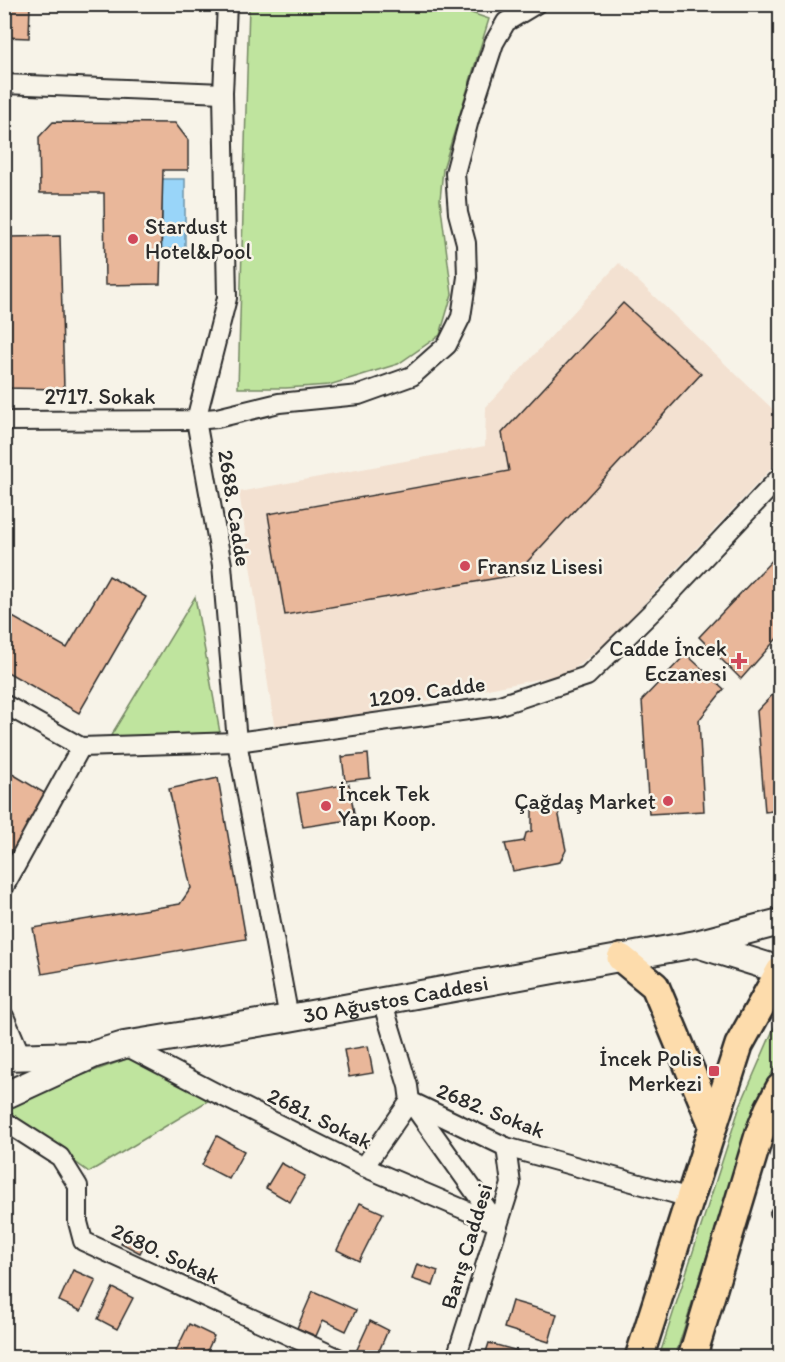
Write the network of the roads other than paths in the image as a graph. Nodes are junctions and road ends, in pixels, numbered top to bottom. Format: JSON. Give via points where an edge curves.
{"nodes":[{"id":1,"x":227,"y":4,"type":"edge"},
{"id":2,"x":523,"y":7,"type":"edge"},
{"id":3,"x":4,"y":84,"type":"edge"},
{"id":4,"x":223,"y":93,"type":"junction"},
{"id":5,"x":196,"y":420,"type":"junction"},
{"id":6,"x":4,"y":421,"type":"edge"},
{"id":7,"x":780,"y":477,"type":"edge"},
{"id":8,"x":4,"y":704,"type":"edge"},
{"id":9,"x":237,"y":742,"type":"junction"},
{"id":10,"x":81,"y":747,"type":"junction"},
{"id":11,"x":4,"y":887,"type":"edge"},
{"id":12,"x":780,"y":922,"type":"edge"},
{"id":13,"x":696,"y":944,"type":"junction"},
{"id":14,"x":621,"y":958,"type":"junction"},
{"id":15,"x":780,"y":970,"type":"edge"},
{"id":16,"x":382,"y":1001,"type":"junction"},
{"id":17,"x":4,"y":1016,"type":"edge"},
{"id":18,"x":289,"y":1018,"type":"junction"},
{"id":19,"x":124,"y":1045,"type":"junction"},
{"id":20,"x":95,"y":1054,"type":"junction"},
{"id":21,"x":13,"y":1057,"type":"edge"},
{"id":22,"x":780,"y":1088,"type":"edge"},
{"id":23,"x":4,"y":1096,"type":"edge"},
{"id":24,"x":410,"y":1101,"type":"junction"},
{"id":25,"x":4,"y":1121,"type":"edge"},
{"id":26,"x":713,"y":1125,"type":"junction"},
{"id":27,"x":506,"y":1147,"type":"junction"},
{"id":28,"x":364,"y":1167,"type":"junction"},
{"id":29,"x":690,"y":1198,"type":"junction"},
{"id":30,"x":498,"y":1224,"type":"junction"},
{"id":31,"x":338,"y":1358,"type":"edge"},
{"id":32,"x":456,"y":1358,"type":"edge"},
{"id":33,"x":639,"y":1358,"type":"edge"},
{"id":34,"x":692,"y":1358,"type":"edge"}],
"edges":[{"from":1,"to":4,"type":"street","name":"2688. Cadde"},
{"from":2,"to":5,"type":"street","name":"2717. Sokak","via":[[506,22],[494,43],[455,173],[468,277],[461,317],[447,345],[412,376],[359,395],[279,403]]},
{"from":3,"to":4,"type":"street"},
{"from":4,"to":5,"type":"street","name":"2688. Cadde","via":[[227,298]]},
{"from":5,"to":6,"type":"street","name":"2717. Sokak"},
{"from":5,"to":9,"type":"street","name":"2688. Cadde","via":[[222,565]]},
{"from":7,"to":9,"type":"street","name":"1209. Cadde","via":[[587,676],[497,706]]},
{"from":8,"to":10,"type":"street"},
{"from":9,"to":10,"type":"street","name":"1209. Cadde"},
{"from":9,"to":18,"type":"street","name":"2688. Cadde"},
{"from":10,"to":11,"type":"street"},
{"from":12,"to":13,"type":"main road","name":"30 Ağustos Caddesi"},
{"from":13,"to":14,"type":"main road","name":"30 Ağustos Caddesi"},
{"from":13,"to":15,"type":"main road","name":"30 Ağustos Caddesi"},
{"from":14,"to":16,"type":"main road","name":"30 Ağustos Caddesi"},
{"from":14,"to":26,"type":"main road","via":[[655,986]]},
{"from":15,"to":26,"type":"main road","via":[[739,1045]]},
{"from":16,"to":18,"type":"main road","name":"30 Ağustos Caddesi"},
{"from":16,"to":24,"type":"street","name":"2682. Sokak"},
{"from":17,"to":21,"type":"street"},
{"from":18,"to":19,"type":"main road","name":"30 Ağustos Caddesi"},
{"from":19,"to":20,"type":"main road","name":"30 Ağustos Caddesi"},
{"from":19,"to":28,"type":"street","name":"2681. Sokak"},
{"from":20,"to":21,"type":"main road"},
{"from":20,"to":23,"type":"main road"},
{"from":22,"to":34,"type":"main road","via":[[760,1132]]},
{"from":24,"to":27,"type":"street","name":"2682. Sokak"},
{"from":24,"to":28,"type":"street"},
{"from":24,"to":30,"type":"street"},
{"from":25,"to":31,"type":"street","name":"2680. Sokak","via":[[60,1157],[78,1186],[78,1222],[83,1241]]},
{"from":26,"to":29,"type":"main road"},
{"from":27,"to":29,"type":"street","name":"2682. Sokak"},
{"from":27,"to":30,"type":"street","name":"Barış Caddesi","via":[[511,1184]]},
{"from":28,"to":30,"type":"street","name":"2681. Sokak"},
{"from":29,"to":33,"type":"main road"},
{"from":30,"to":32,"type":"street","name":"Barış Caddesi"}]}
